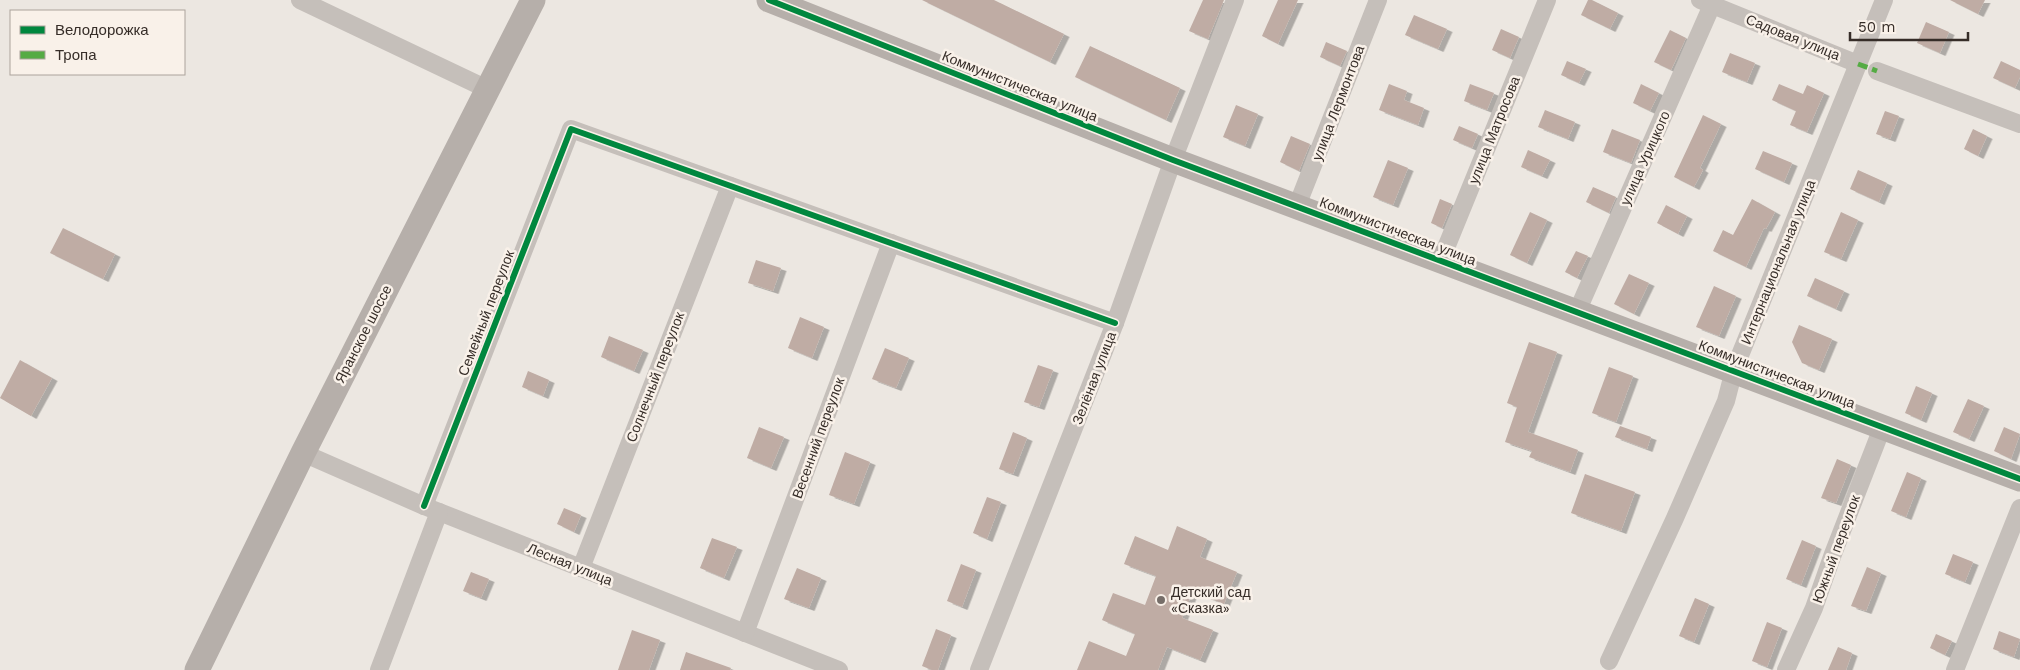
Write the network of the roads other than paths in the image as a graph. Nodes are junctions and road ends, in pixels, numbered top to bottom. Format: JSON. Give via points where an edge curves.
{"nodes":[{"id":1,"x":300,"y":0,"type":"edge"},
{"id":2,"x":533,"y":0,"type":"edge"},
{"id":3,"x":769,"y":0,"type":"edge"},
{"id":4,"x":1235,"y":0,"type":"edge"},
{"id":5,"x":1378,"y":0,"type":"edge"},
{"id":6,"x":1547,"y":0,"type":"edge"},
{"id":7,"x":1884,"y":0,"type":"edge"},
{"id":8,"x":1706,"y":2,"type":"edge"},
{"id":9,"x":1858,"y":64,"type":"junction"},
{"id":10,"x":1877,"y":72,"type":"dead end"},
{"id":11,"x":487,"y":89,"type":"junction"},
{"id":12,"x":2020,"y":124,"type":"edge"},
{"id":13,"x":1173,"y":160,"type":"junction"},
{"id":14,"x":730,"y":186,"type":"junction"},
{"id":15,"x":1297,"y":206,"type":"junction"},
{"id":16,"x":890,"y":243,"type":"junction"},
{"id":17,"x":1441,"y":260,"type":"junction"},
{"id":18,"x":1577,"y":312,"type":"junction"},
{"id":19,"x":1115,"y":324,"type":"junction"},
{"id":20,"x":1734,"y":370,"type":"junction"},
{"id":21,"x":1882,"y":428,"type":"junction"},
{"id":22,"x":303,"y":453,"type":"junction"},
{"id":23,"x":2020,"y":479,"type":"edge"},
{"id":24,"x":2020,"y":508,"type":"edge"},
{"id":25,"x":431,"y":509,"type":"junction"},
{"id":26,"x":581,"y":568,"type":"junction"},
{"id":27,"x":746,"y":633,"type":"junction"},
{"id":28,"x":1609,"y":661,"type":"dead end"},
{"id":29,"x":197,"y":670,"type":"edge"},
{"id":30,"x":379,"y":670,"type":"edge"},
{"id":31,"x":839,"y":670,"type":"edge"},
{"id":32,"x":979,"y":670,"type":"edge"},
{"id":33,"x":1786,"y":670,"type":"edge"},
{"id":34,"x":1954,"y":670,"type":"edge"}],
"edges":[{"from":1,"to":11,"type":"street"},
{"from":2,"to":11,"type":"street","name":"Яранское шоссе"},
{"from":3,"to":13,"type":"street","name":"Коммунистическая улица"},
{"from":4,"to":13,"type":"street","name":"Зелёная улица"},
{"from":5,"to":15,"type":"street","name":"улица Лермонтова"},
{"from":6,"to":17,"type":"street","name":"улица Матросова"},
{"from":7,"to":9,"type":"street","name":"Интернациональная улица"},
{"from":8,"to":9,"type":"street","name":"Садовая улица"},
{"from":8,"to":18,"type":"street","name":"улица Урицкого"},
{"from":9,"to":20,"type":"street","name":"Интернациональная улица"},
{"from":10,"to":12,"type":"street"},
{"from":11,"to":22,"type":"street","name":"Яранское шоссе"},
{"from":13,"to":15,"type":"street","name":"Коммунистическая улица"},
{"from":13,"to":19,"type":"street","name":"Зелёная улица"},
{"from":14,"to":16,"type":"street"},
{"from":14,"to":25,"type":"street","name":"Семейный переулок","via":[[572,129]]},
{"from":14,"to":26,"type":"street","name":"Солнечный переулок"},
{"from":15,"to":17,"type":"street","name":"Коммунистическая улица"},
{"from":16,"to":19,"type":"street"},
{"from":16,"to":27,"type":"street","name":"Весенний переулок"},
{"from":17,"to":18,"type":"street","name":"Коммунистическая улица"},
{"from":18,"to":20,"type":"street","name":"Коммунистическая улица"},
{"from":19,"to":32,"type":"street","name":"Зелёная улица"},
{"from":20,"to":21,"type":"street","name":"Коммунистическая улица"},
{"from":20,"to":28,"type":"street","name":"Интернациональная улица","via":[[1726,402]]},
{"from":21,"to":23,"type":"street","name":"Коммунистическая улица"},
{"from":21,"to":33,"type":"street","name":"Южный переулок","via":[[1814,608]]},
{"from":22,"to":25,"type":"street","name":"Лесная улица"},
{"from":22,"to":29,"type":"street","name":"Яранское шоссе"},
{"from":24,"to":34,"type":"street"},
{"from":25,"to":26,"type":"street","name":"Лесная улица"},
{"from":25,"to":30,"type":"street","name":"Семейный переулок"},
{"from":26,"to":27,"type":"street","name":"Лесная улица"},
{"from":27,"to":31,"type":"street","name":"Лесная улица"}]}
